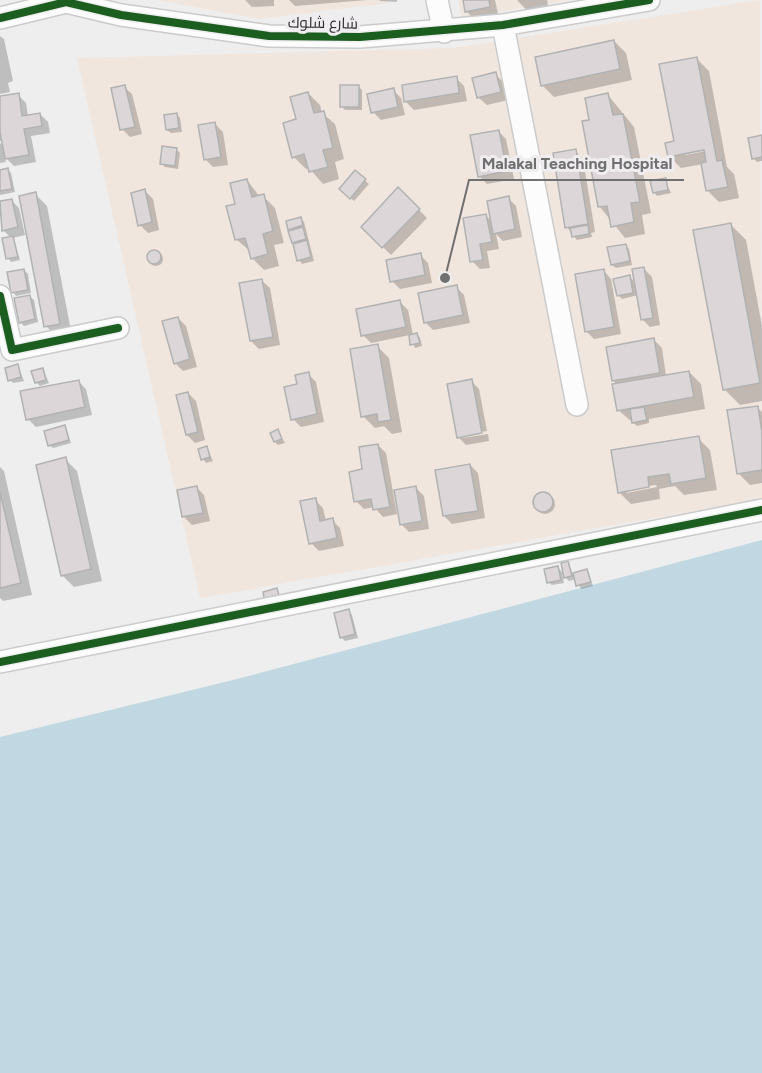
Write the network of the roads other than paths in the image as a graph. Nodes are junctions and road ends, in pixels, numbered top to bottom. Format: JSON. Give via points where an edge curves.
{"nodes":[{"id":1,"x":437,"y":0,"type":"edge"},
{"id":2,"x":648,"y":0,"type":"edge"},
{"id":3,"x":66,"y":1,"type":"edge"},
{"id":4,"x":0,"y":18,"type":"edge"},
{"id":5,"x":503,"y":25,"type":"junction"},
{"id":6,"x":444,"y":32,"type":"junction"},
{"id":7,"x":0,"y":296,"type":"edge"},
{"id":8,"x":118,"y":328,"type":"dead end"},
{"id":9,"x":6,"y":351,"type":"edge"},
{"id":10,"x":577,"y":405,"type":"dead end"},
{"id":11,"x":762,"y":510,"type":"edge"},
{"id":12,"x":0,"y":662,"type":"edge"}],
"edges":[{"from":1,"to":6,"type":"street"},
{"from":2,"to":5,"type":"street","name":"شارع شلوك"},
{"from":3,"to":4,"type":"street","name":"شارع شلوك"},
{"from":3,"to":6,"type":"street","name":"شارع شلوك","via":[[121,15],[269,36],[360,37]]},
{"from":5,"to":6,"type":"street","name":"شارع شلوك"},
{"from":5,"to":10,"type":"street"},
{"from":7,"to":9,"type":"street"},
{"from":8,"to":9,"type":"street"},
{"from":11,"to":12,"type":"street"}]}
